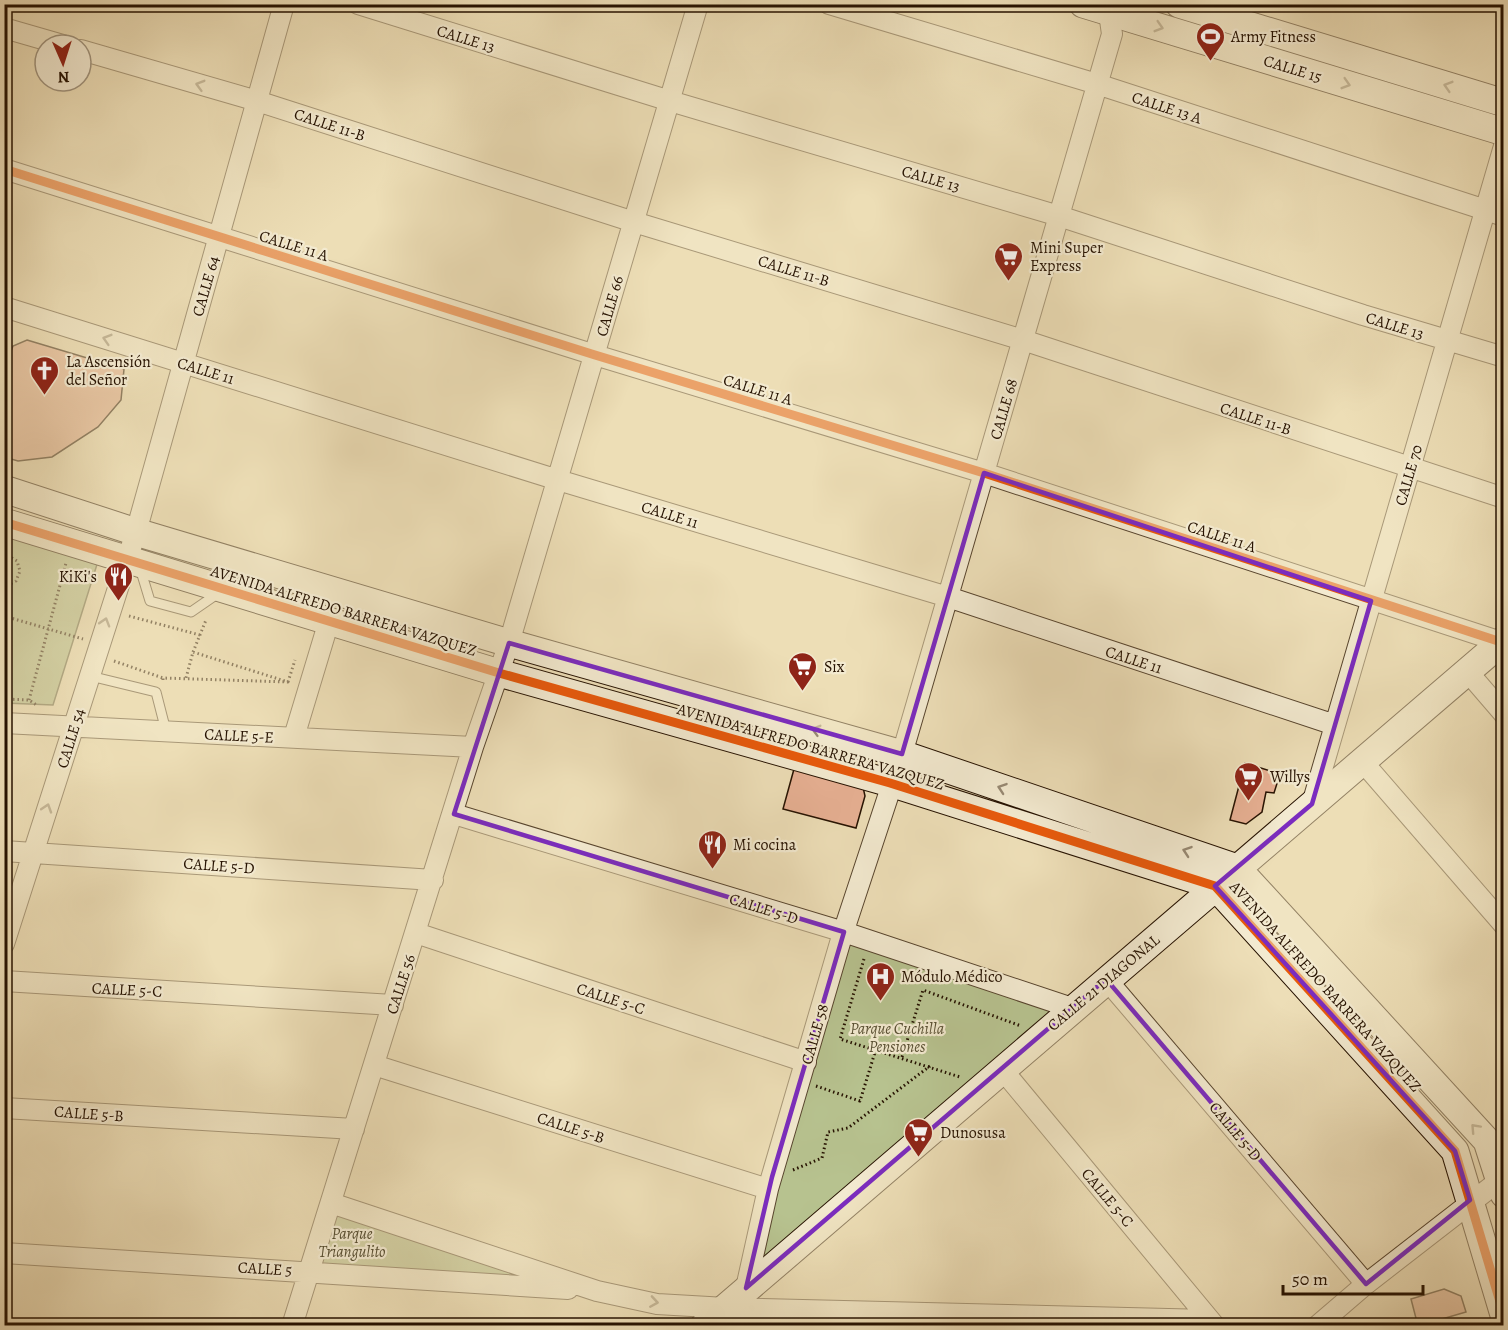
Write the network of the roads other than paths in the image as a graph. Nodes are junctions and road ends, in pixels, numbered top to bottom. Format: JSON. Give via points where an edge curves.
{"nodes":[{"id":1,"x":284,"y":4,"type":"edge"},
{"id":2,"x":358,"y":4,"type":"edge"},
{"id":3,"x":698,"y":4,"type":"edge"},
{"id":4,"x":829,"y":4,"type":"edge"},
{"id":5,"x":1083,"y":4,"type":"edge"},
{"id":6,"x":1179,"y":4,"type":"edge"},
{"id":7,"x":1120,"y":15,"type":"edge"},
{"id":8,"x":4,"y":28,"type":"edge"},
{"id":9,"x":33,"y":36,"type":"edge"},
{"id":10,"x":93,"y":53,"type":"edge"},
{"id":11,"x":1097,"y":84,"type":"junction"},
{"id":12,"x":256,"y":101,"type":"junction"},
{"id":13,"x":670,"y":101,"type":"junction"},
{"id":14,"x":1503,"y":104,"type":"edge"},
{"id":15,"x":1503,"y":132,"type":"edge"},
{"id":16,"x":1503,"y":146,"type":"edge"},
{"id":17,"x":4,"y":169,"type":"edge"},
{"id":18,"x":1495,"y":213,"type":"edge"},
{"id":19,"x":1059,"y":216,"type":"junction"},
{"id":20,"x":634,"y":222,"type":"junction"},
{"id":21,"x":218,"y":237,"type":"junction"},
{"id":22,"x":4,"y":307,"type":"edge"},
{"id":23,"x":1023,"y":340,"type":"junction"},
{"id":24,"x":1448,"y":340,"type":"junction"},
{"id":25,"x":595,"y":355,"type":"junction"},
{"id":26,"x":1503,"y":357,"type":"edge"},
{"id":27,"x":183,"y":363,"type":"junction"},
{"id":28,"x":1410,"y":470,"type":"junction"},
{"id":29,"x":984,"y":473,"type":"junction"},
{"id":30,"x":558,"y":480,"type":"junction"},
{"id":31,"x":4,"y":489,"type":"edge"},
{"id":32,"x":1503,"y":498,"type":"edge"},
{"id":33,"x":4,"y":522,"type":"edge"},
{"id":34,"x":136,"y":532,"type":"junction"},
{"id":35,"x":132,"y":561,"type":"junction"},
{"id":36,"x":948,"y":597,"type":"junction"},
{"id":37,"x":1371,"y":601,"type":"junction"},
{"id":38,"x":329,"y":621,"type":"junction"},
{"id":39,"x":1502,"y":641,"type":"edge"},
{"id":40,"x":509,"y":643,"type":"junction"},
{"id":41,"x":1467,"y":671,"type":"junction"},
{"id":42,"x":499,"y":673,"type":"junction"},
{"id":43,"x":88,"y":676,"type":"junction"},
{"id":44,"x":1503,"y":714,"type":"edge"},
{"id":45,"x":4,"y":723,"type":"edge"},
{"id":46,"x":1335,"y":725,"type":"junction"},
{"id":47,"x":74,"y":727,"type":"junction"},
{"id":48,"x":166,"y":731,"type":"junction"},
{"id":49,"x":294,"y":737,"type":"junction"},
{"id":50,"x":474,"y":747,"type":"junction"},
{"id":51,"x":902,"y":754,"type":"junction"},
{"id":52,"x":1362,"y":761,"type":"junction"},
{"id":53,"x":890,"y":783,"type":"junction"},
{"id":54,"x":1312,"y":804,"type":"junction"},
{"id":55,"x":454,"y":814,"type":"junction"},
{"id":56,"x":4,"y":850,"type":"edge"},
{"id":57,"x":33,"y":852,"type":"junction"},
{"id":58,"x":1237,"y":868,"type":"junction"},
{"id":59,"x":433,"y":880,"type":"junction"},
{"id":60,"x":1215,"y":886,"type":"junction"},
{"id":61,"x":1503,"y":925,"type":"edge"},
{"id":62,"x":844,"y":932,"type":"junction"},
{"id":63,"x":416,"y":933,"type":"junction"},
{"id":64,"x":4,"y":944,"type":"edge"},
{"id":65,"x":1106,"y":979,"type":"junction"},
{"id":66,"x":4,"y":981,"type":"edge"},
{"id":67,"x":393,"y":1005,"type":"junction"},
{"id":68,"x":1072,"y":1008,"type":"junction"},
{"id":69,"x":806,"y":1062,"type":"junction"},
{"id":70,"x":374,"y":1065,"type":"junction"},
{"id":71,"x":1001,"y":1068,"type":"junction"},
{"id":72,"x":4,"y":1108,"type":"edge"},
{"id":73,"x":354,"y":1130,"type":"junction"},
{"id":74,"x":770,"y":1183,"type":"junction"},
{"id":75,"x":1502,"y":1184,"type":"edge"},
{"id":76,"x":1470,"y":1200,"type":"junction"},
{"id":77,"x":331,"y":1203,"type":"junction"},
{"id":78,"x":4,"y":1253,"type":"edge"},
{"id":79,"x":309,"y":1271,"type":"junction"},
{"id":80,"x":1366,"y":1284,"type":"junction"},
{"id":81,"x":746,"y":1288,"type":"junction"},
{"id":82,"x":597,"y":1291,"type":"junction"},
{"id":83,"x":726,"y":1308,"type":"junction"},
{"id":84,"x":1503,"y":1315,"type":"edge"},
{"id":85,"x":1212,"y":1323,"type":"edge"},
{"id":86,"x":292,"y":1326,"type":"edge"},
{"id":87,"x":704,"y":1326,"type":"edge"},
{"id":88,"x":1317,"y":1326,"type":"edge"}],
"edges":[{"from":1,"to":12,"type":"street","name":"CALLE 64"},
{"from":2,"to":13,"type":"street","name":"CALLE 13"},
{"from":3,"to":13,"type":"street","name":"CALLE 66"},
{"from":4,"to":11,"type":"street","name":"CALLE 13 A"},
{"from":5,"to":7,"type":"street","name":"CALLE 15"},
{"from":14,"to":6,"type":"street","name":"CALLE 15","one_way":true},
{"from":7,"to":11,"type":"street","name":"CALLE 68"},
{"from":7,"to":15,"type":"street","name":"CALLE 15","one_way":true},
{"from":8,"to":9,"type":"street"},
{"from":12,"to":10,"type":"street","name":"CALLE 11-B","one_way":true},
{"from":11,"to":18,"type":"street","name":"CALLE 13 A"},
{"from":11,"to":19,"type":"street","name":"CALLE 68"},
{"from":12,"to":20,"type":"street","name":"CALLE 11-B"},
{"from":12,"to":21,"type":"street","name":"CALLE 64"},
{"from":13,"to":19,"type":"street","name":"CALLE 13"},
{"from":13,"to":20,"type":"street","name":"CALLE 66"},
{"from":16,"to":18,"type":"street","name":"CALLE 70"},
{"from":17,"to":21,"type":"street","name":"CALLE 11 A"},
{"from":18,"to":24,"type":"street","name":"CALLE 70"},
{"from":19,"to":23,"type":"street","name":"CALLE 68"},
{"from":19,"to":24,"type":"street","name":"CALLE 13"},
{"from":20,"to":23,"type":"street","name":"CALLE 11-B"},
{"from":20,"to":25,"type":"street","name":"CALLE 66"},
{"from":21,"to":25,"type":"street","name":"CALLE 11 A"},
{"from":21,"to":27,"type":"street","name":"CALLE 64"},
{"from":27,"to":22,"type":"street","name":"CALLE 11","one_way":true},
{"from":23,"to":28,"type":"street","name":"CALLE 11-B"},
{"from":23,"to":29,"type":"street","name":"CALLE 68"},
{"from":24,"to":26,"type":"street","name":"CALLE 13"},
{"from":24,"to":28,"type":"street","name":"CALLE 70"},
{"from":25,"to":29,"type":"street","name":"CALLE 11 A"},
{"from":25,"to":30,"type":"street","name":"CALLE 66"},
{"from":27,"to":30,"type":"street","name":"CALLE 11"},
{"from":27,"to":34,"type":"street","name":"CALLE 64"},
{"from":28,"to":32,"type":"street","name":"CALLE 11-B"},
{"from":28,"to":37,"type":"street","name":"CALLE 70"},
{"from":29,"to":36,"type":"street","name":"CALLE 68"},
{"from":29,"to":37,"type":"street","name":"CALLE 11 A"},
{"from":30,"to":36,"type":"street","name":"CALLE 11"},
{"from":30,"to":40,"type":"street","name":"CALLE 66"},
{"from":31,"to":34,"type":"street","name":"AVENIDA ALFREDO BARRERA VAZQUEZ"},
{"from":33,"to":35,"type":"street","name":"AVENIDA ALFREDO BARRERA VAZQUEZ"},
{"from":34,"to":35,"type":"street","name":"CALLE 54"},
{"from":34,"to":40,"type":"street","name":"AVENIDA ALFREDO BARRERA VAZQUEZ"},
{"from":35,"to":38,"type":"street","name":"AVENIDA ALFREDO BARRERA VAZQUEZ"},
{"from":43,"to":35,"type":"street","name":"CALLE 54","one_way":true},
{"from":36,"to":46,"type":"street","name":"CALLE 11"},
{"from":36,"to":51,"type":"street","name":"CALLE 68"},
{"from":37,"to":39,"type":"street","name":"CALLE 11 A"},
{"from":37,"to":46,"type":"street","name":"CALLE 70"},
{"from":38,"to":42,"type":"street","name":"AVENIDA ALFREDO BARRERA VAZQUEZ"},
{"from":38,"to":49,"type":"street"},
{"from":39,"to":41,"type":"street","name":"CALLE 21 DIAGONAL"},
{"from":40,"to":42,"type":"street","name":"CALLE 56"},
{"from":51,"to":40,"type":"street","name":"AVENIDA ALFREDO BARRERA VAZQUEZ","one_way":true},
{"from":41,"to":44,"type":"street"},
{"from":41,"to":52,"type":"street","name":"CALLE 21 DIAGONAL"},
{"from":42,"to":50,"type":"street","name":"CALLE 56"},
{"from":42,"to":53,"type":"street","name":"AVENIDA ALFREDO BARRERA VAZQUEZ"},
{"from":43,"to":47,"type":"street","name":"CALLE 54"},
{"from":43,"to":48,"type":"lane","via":[[156,692]]},
{"from":45,"to":47,"type":"street","name":"CALLE 5-E"},
{"from":46,"to":54,"type":"street","name":"CALLE 70"},
{"from":47,"to":48,"type":"street","name":"CALLE 5-E"},
{"from":57,"to":47,"type":"street","name":"CALLE 54","one_way":true},
{"from":48,"to":49,"type":"street","name":"CALLE 5-E"},
{"from":49,"to":50,"type":"street","name":"CALLE 5-E"},
{"from":50,"to":55,"type":"street","name":"CALLE 56"},
{"from":51,"to":53,"type":"street","name":"CALLE 68"},
{"from":58,"to":51,"type":"street","name":"AVENIDA ALFREDO BARRERA VAZQUEZ","one_way":true},
{"from":52,"to":54,"type":"street","name":"CALLE 21 DIAGONAL"},
{"from":52,"to":61,"type":"street"},
{"from":53,"to":60,"type":"street","name":"AVENIDA ALFREDO BARRERA VAZQUEZ"},
{"from":53,"to":62,"type":"street","name":"CALLE 58"},
{"from":54,"to":58,"type":"street","name":"CALLE 21 DIAGONAL"},
{"from":55,"to":59,"type":"street","name":"CALLE 56"},
{"from":55,"to":62,"type":"street","name":"CALLE 5-D"},
{"from":56,"to":57,"type":"street","name":"CALLE 5-D"},
{"from":57,"to":59,"type":"street","name":"CALLE 5-D"},
{"from":57,"to":64,"type":"street","name":"CALLE 54"},
{"from":58,"to":60,"type":"street","name":"CALLE 21 DIAGONAL"},
{"from":75,"to":58,"type":"street","name":"AVENIDA ALFREDO BARRERA VAZQUEZ","one_way":true,"via":[[1487,1141]]},
{"from":59,"to":63,"type":"street","name":"CALLE 56"},
{"from":60,"to":65,"type":"street","name":"CALLE 21 DIAGONAL"},
{"from":60,"to":76,"type":"street","name":"AVENIDA ALFREDO BARRERA VAZQUEZ","via":[[1455,1151]]},
{"from":62,"to":68,"type":"street","name":"CALLE 5-D"},
{"from":62,"to":69,"type":"street","name":"CALLE 58"},
{"from":63,"to":67,"type":"street","name":"CALLE 56"},
{"from":63,"to":69,"type":"street","name":"CALLE 5-C"},
{"from":65,"to":68,"type":"street","name":"CALLE 21 DIAGONAL"},
{"from":65,"to":80,"type":"street","name":"CALLE 5-D"},
{"from":66,"to":67,"type":"street","name":"CALLE 5-C"},
{"from":67,"to":70,"type":"street","name":"CALLE 56"},
{"from":68,"to":71,"type":"street","name":"CALLE 21 DIAGONAL"},
{"from":69,"to":74,"type":"street","name":"CALLE 58"},
{"from":70,"to":73,"type":"street","name":"CALLE 56"},
{"from":70,"to":74,"type":"street","name":"CALLE 5-B"},
{"from":71,"to":81,"type":"street","name":"CALLE 21 DIAGONAL"},
{"from":71,"to":85,"type":"street","name":"CALLE 5-C"},
{"from":72,"to":73,"type":"street","name":"CALLE 5-B"},
{"from":73,"to":77,"type":"street","name":"CALLE 56"},
{"from":74,"to":81,"type":"street","name":"CALLE 58"},
{"from":75,"to":76,"type":"street"},
{"from":76,"to":80,"type":"street"},
{"from":76,"to":84,"type":"street","name":"AVENIDA ALFREDO BARRERA VAZQUEZ"},
{"from":77,"to":79,"type":"street","name":"CALLE 56"},
{"from":77,"to":82,"type":"street","name":"CALLE 5"},
{"from":78,"to":79,"type":"street","name":"CALLE 5"},
{"from":79,"to":82,"type":"street","name":"CALLE 5"},
{"from":79,"to":86,"type":"street","name":"CALLE 56"},
{"from":80,"to":88,"type":"street"},
{"from":81,"to":83,"type":"street","name":"CALLE 21 DIAGONAL"},
{"from":82,"to":83,"type":"street","name":"CALLE 5","one_way":true,"via":[[657,1304]]},
{"from":83,"to":85,"type":"street","name":"CALLE 5"},
{"from":83,"to":87,"type":"street","name":"CALLE 21 DIAGONAL"}]}
